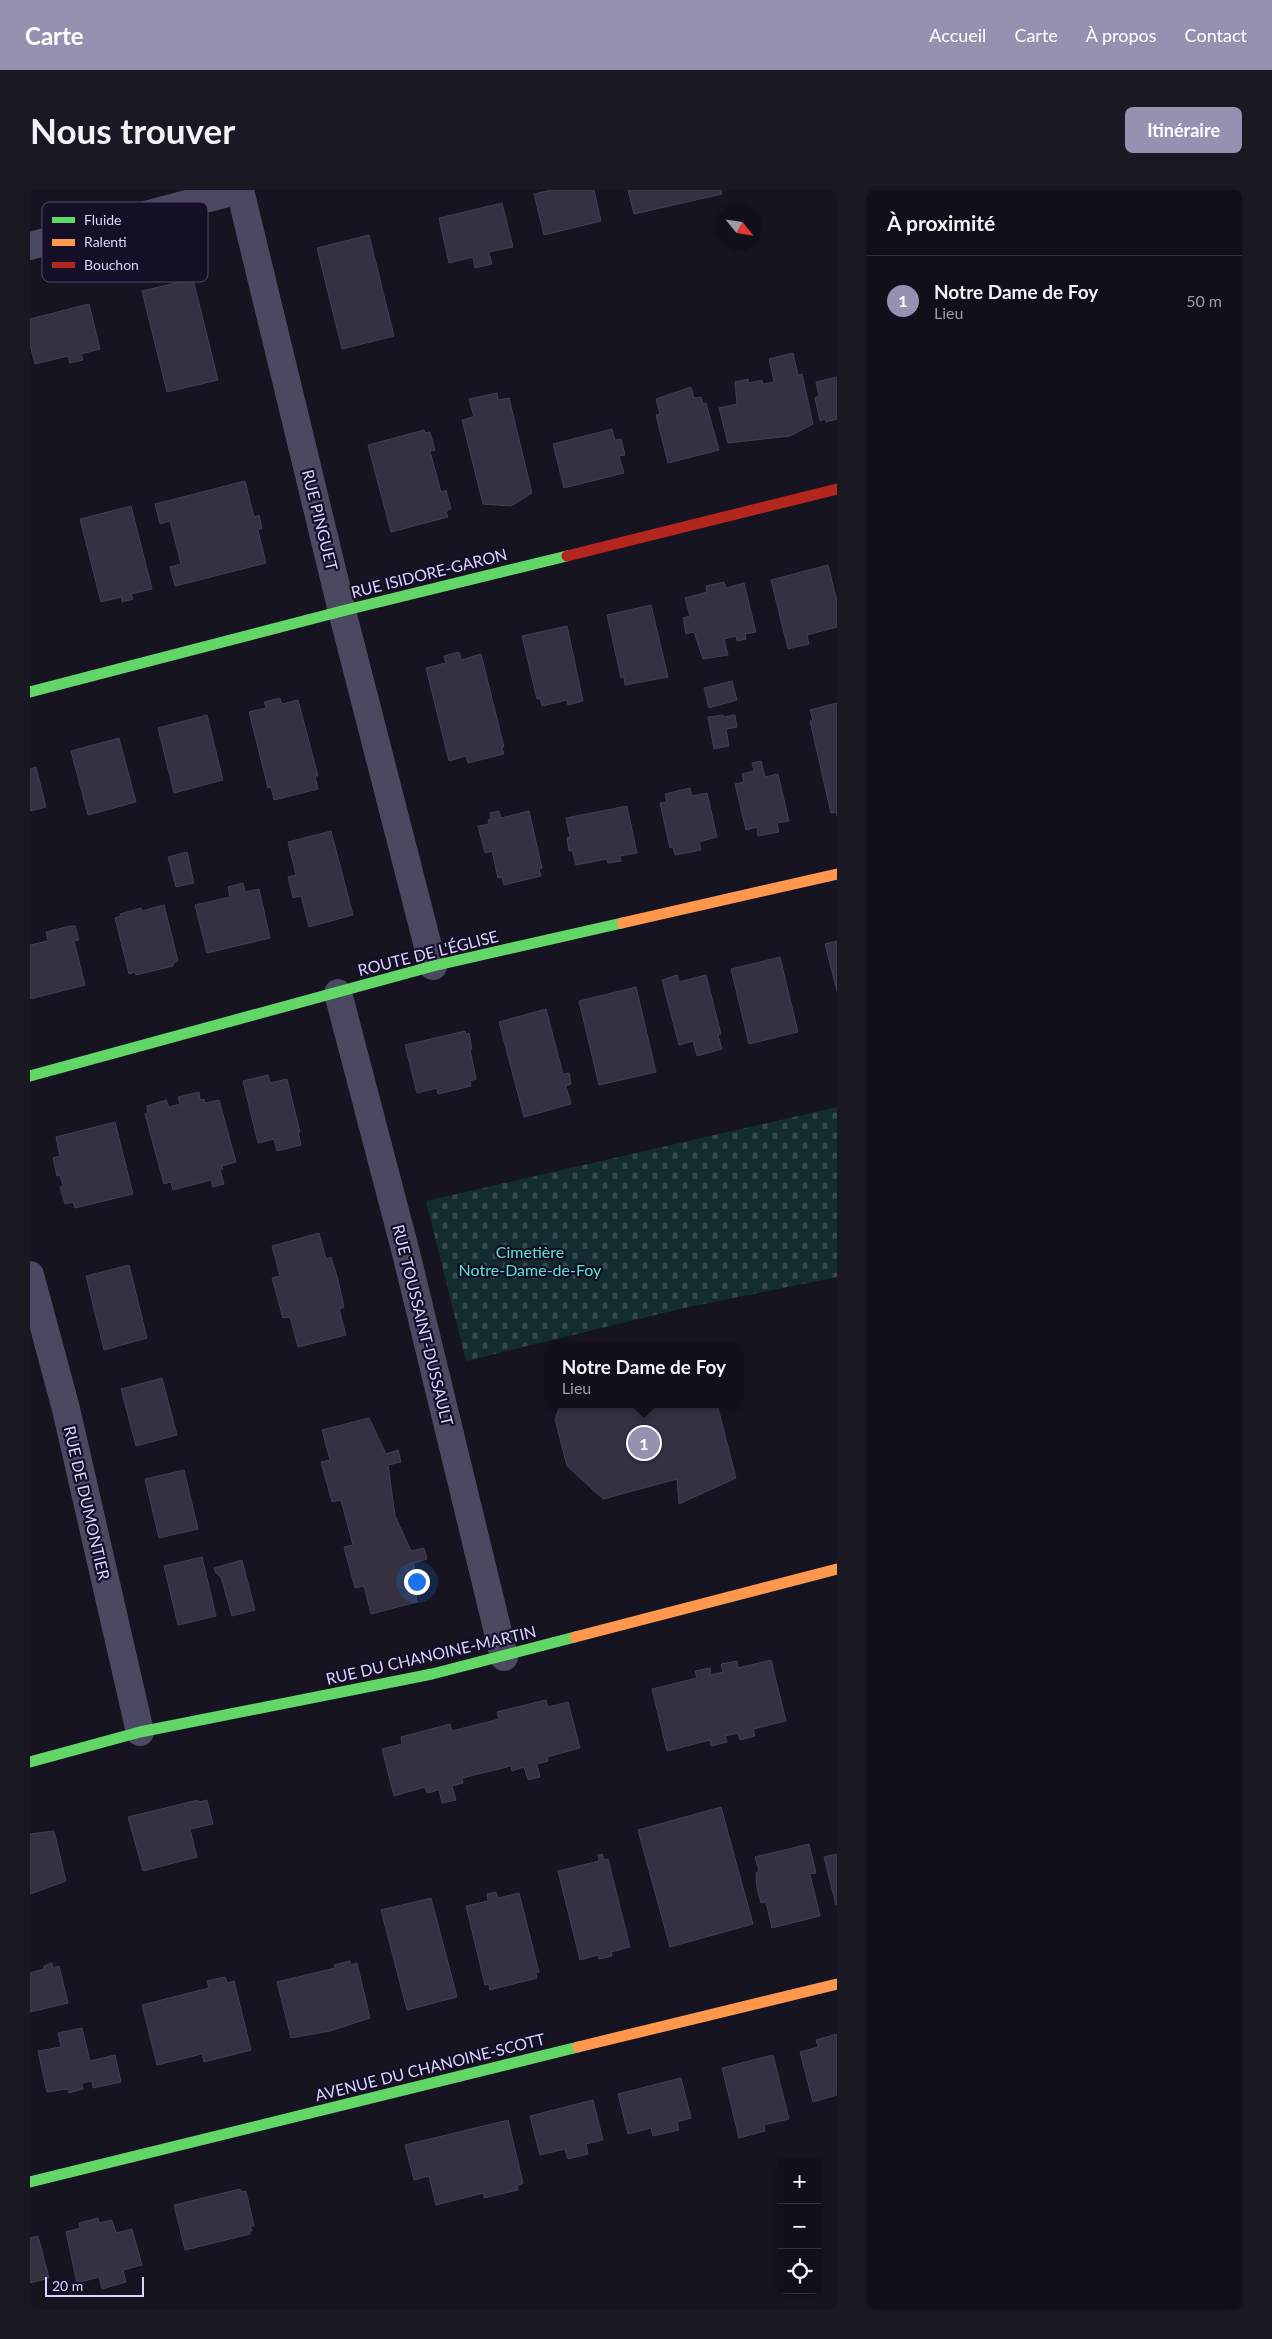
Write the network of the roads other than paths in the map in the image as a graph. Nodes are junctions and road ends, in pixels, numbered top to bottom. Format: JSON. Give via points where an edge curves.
{"nodes":[{"id":1,"x":239,"y":190,"type":"edge"},
{"id":2,"x":194,"y":202,"type":"edge"},
{"id":3,"x":837,"y":489,"type":"edge"},
{"id":4,"x":342,"y":611,"type":"junction"},
{"id":5,"x":30,"y":692,"type":"edge"},
{"id":6,"x":837,"y":874,"type":"edge"},
{"id":7,"x":433,"y":966,"type":"junction"},
{"id":8,"x":338,"y":993,"type":"junction"},
{"id":9,"x":30,"y":1076,"type":"edge"},
{"id":10,"x":30,"y":1275,"type":"edge"},
{"id":11,"x":837,"y":1569,"type":"edge"},
{"id":12,"x":504,"y":1657,"type":"junction"},
{"id":13,"x":140,"y":1732,"type":"junction"},
{"id":14,"x":30,"y":1762,"type":"edge"},
{"id":15,"x":837,"y":1984,"type":"edge"},
{"id":16,"x":30,"y":2182,"type":"edge"}],
"edges":[{"from":1,"to":2,"type":"street"},
{"from":1,"to":4,"type":"street","name":"RUE PINGUET"},
{"from":3,"to":4,"type":"street","name":"RUE ISIDORE-GARON"},
{"from":4,"to":5,"type":"street","name":"RUE ISIDORE-GARON"},
{"from":4,"to":7,"type":"street","name":"RUE PINGUET"},
{"from":6,"to":7,"type":"street","name":"ROUTE DE L'ÉGLISE"},
{"from":7,"to":8,"type":"street","name":"ROUTE DE L'ÉGLISE"},
{"from":8,"to":9,"type":"street","name":"ROUTE DE L'ÉGLISE"},
{"from":8,"to":12,"type":"street","name":"RUE TOUSSAINT-DUSSAULT","via":[[406,1253]]},
{"from":10,"to":13,"type":"street","name":"RUE DE DUMONTIER","via":[[66,1409]]},
{"from":11,"to":12,"type":"street","name":"RUE DU CHANOINE-MARTIN"},
{"from":12,"to":13,"type":"street","name":"RUE DU CHANOINE-MARTIN"},
{"from":13,"to":14,"type":"street","name":"RUE DU CHANOINE-MARTIN"},
{"from":15,"to":16,"type":"street","name":"AVENUE DU CHANOINE-SCOTT"}]}
